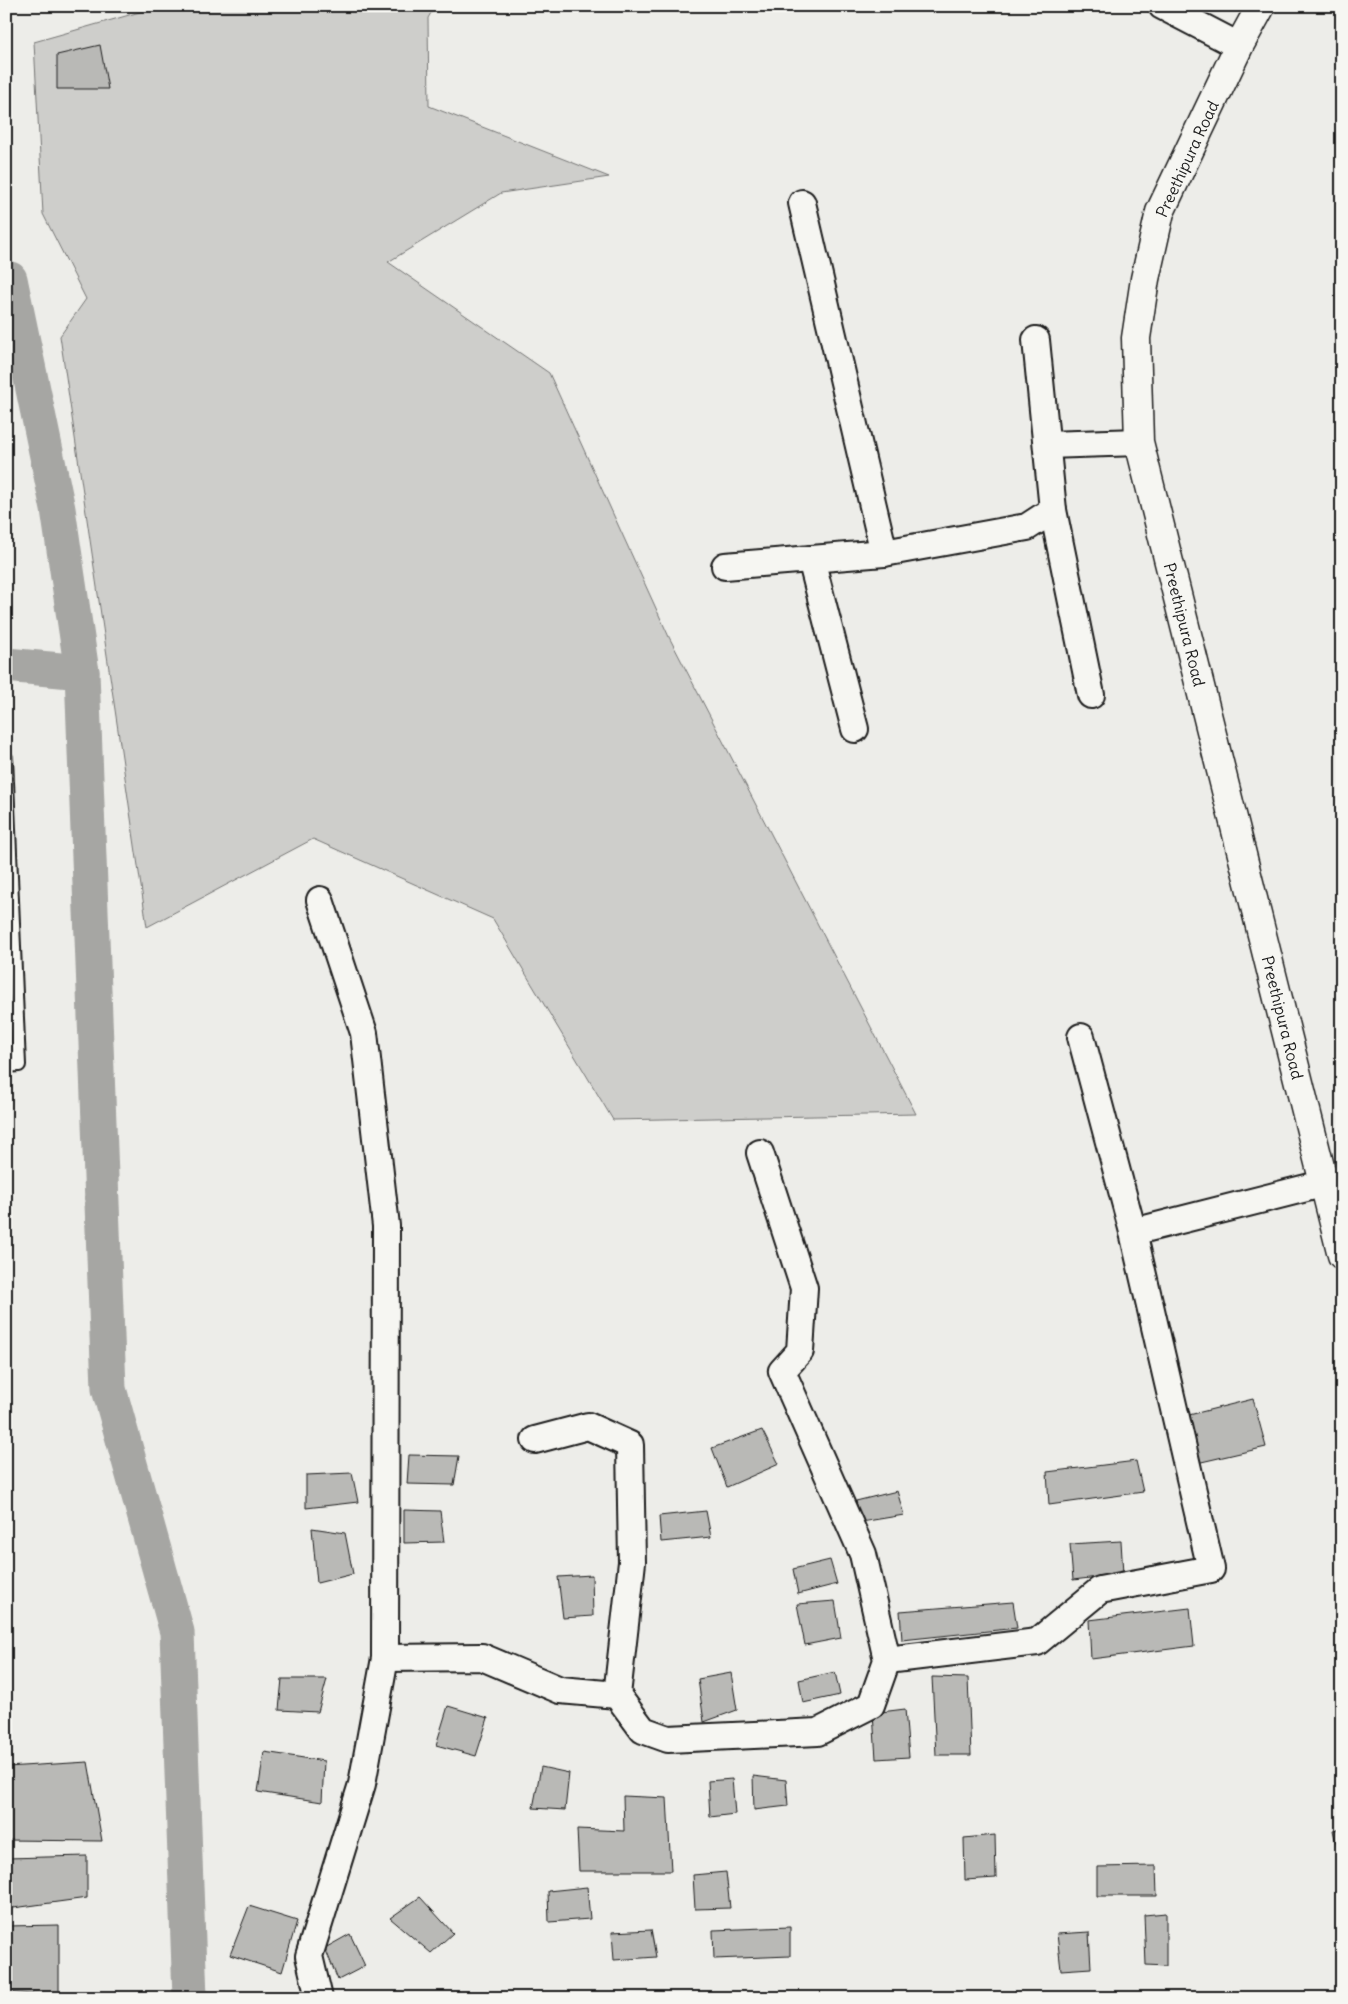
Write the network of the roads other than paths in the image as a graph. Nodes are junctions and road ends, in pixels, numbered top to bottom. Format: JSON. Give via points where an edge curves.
{"nodes":[{"id":1,"x":1162,"y":6,"type":"edge"},
{"id":2,"x":1261,"y":6,"type":"edge"},
{"id":3,"x":1239,"y":46,"type":"junction"},
{"id":4,"x":802,"y":203,"type":"dead end"},
{"id":5,"x":1036,"y":340,"type":"dead end"},
{"id":6,"x":1139,"y":442,"type":"junction"},
{"id":7,"x":1047,"y":446,"type":"junction"},
{"id":8,"x":1053,"y":510,"type":"junction"},
{"id":9,"x":884,"y":553,"type":"junction"},
{"id":10,"x":811,"y":559,"type":"junction"},
{"id":11,"x":725,"y":566,"type":"dead end"},
{"id":12,"x":1090,"y":695,"type":"dead end"},
{"id":13,"x":855,"y":729,"type":"dead end"},
{"id":14,"x":6,"y":758,"type":"edge"},
{"id":15,"x":320,"y":900,"type":"dead end"},
{"id":16,"x":1081,"y":1037,"type":"dead end"},
{"id":17,"x":6,"y":1066,"type":"edge"},
{"id":18,"x":760,"y":1153,"type":"dead end"},
{"id":19,"x":1333,"y":1182,"type":"edge"},
{"id":20,"x":1133,"y":1232,"type":"junction"},
{"id":21,"x":1342,"y":1255,"type":"edge"},
{"id":22,"x":535,"y":1440,"type":"dead end"},
{"id":23,"x":385,"y":1658,"type":"junction"},
{"id":24,"x":887,"y":1660,"type":"junction"},
{"id":25,"x":617,"y":1694,"type":"junction"},
{"id":26,"x":319,"y":1998,"type":"edge"}],
"edges":[{"from":1,"to":3,"type":"street"},
{"from":2,"to":3,"type":"street","name":"Preethipura Road"},
{"from":3,"to":6,"type":"street","name":"Preethipura Road","via":[[1160,212],[1136,338]]},
{"from":4,"to":9,"type":"street"},
{"from":5,"to":7,"type":"street"},
{"from":6,"to":7,"type":"street"},
{"from":6,"to":19,"type":"street","name":"Preethipura Road"},
{"from":7,"to":8,"type":"street"},
{"from":8,"to":9,"type":"street","via":[[1027,527]]},
{"from":8,"to":12,"type":"street"},
{"from":9,"to":10,"type":"street"},
{"from":10,"to":11,"type":"street"},
{"from":10,"to":13,"type":"street"},
{"from":14,"to":17,"type":"lane","via":[[19,1065]]},
{"from":15,"to":23,"type":"street","via":[[364,1033],[386,1226]]},
{"from":16,"to":20,"type":"street"},
{"from":18,"to":24,"type":"street","via":[[804,1288],[800,1351],[782,1371],[863,1554]]},
{"from":19,"to":20,"type":"street"},
{"from":19,"to":21,"type":"street","name":"Preethipura Road"},
{"from":20,"to":24,"type":"street","via":[[1211,1569],[1100,1590],[1037,1642]]},
{"from":22,"to":25,"type":"street","via":[[588,1426],[630,1445],[632,1562]]},
{"from":23,"to":25,"type":"street","via":[[482,1657],[560,1690]]},
{"from":23,"to":26,"type":"street","via":[[362,1784],[309,1956]]},
{"from":24,"to":25,"type":"street","via":[[871,1705],[818,1732],[668,1739],[642,1730]]}]}
